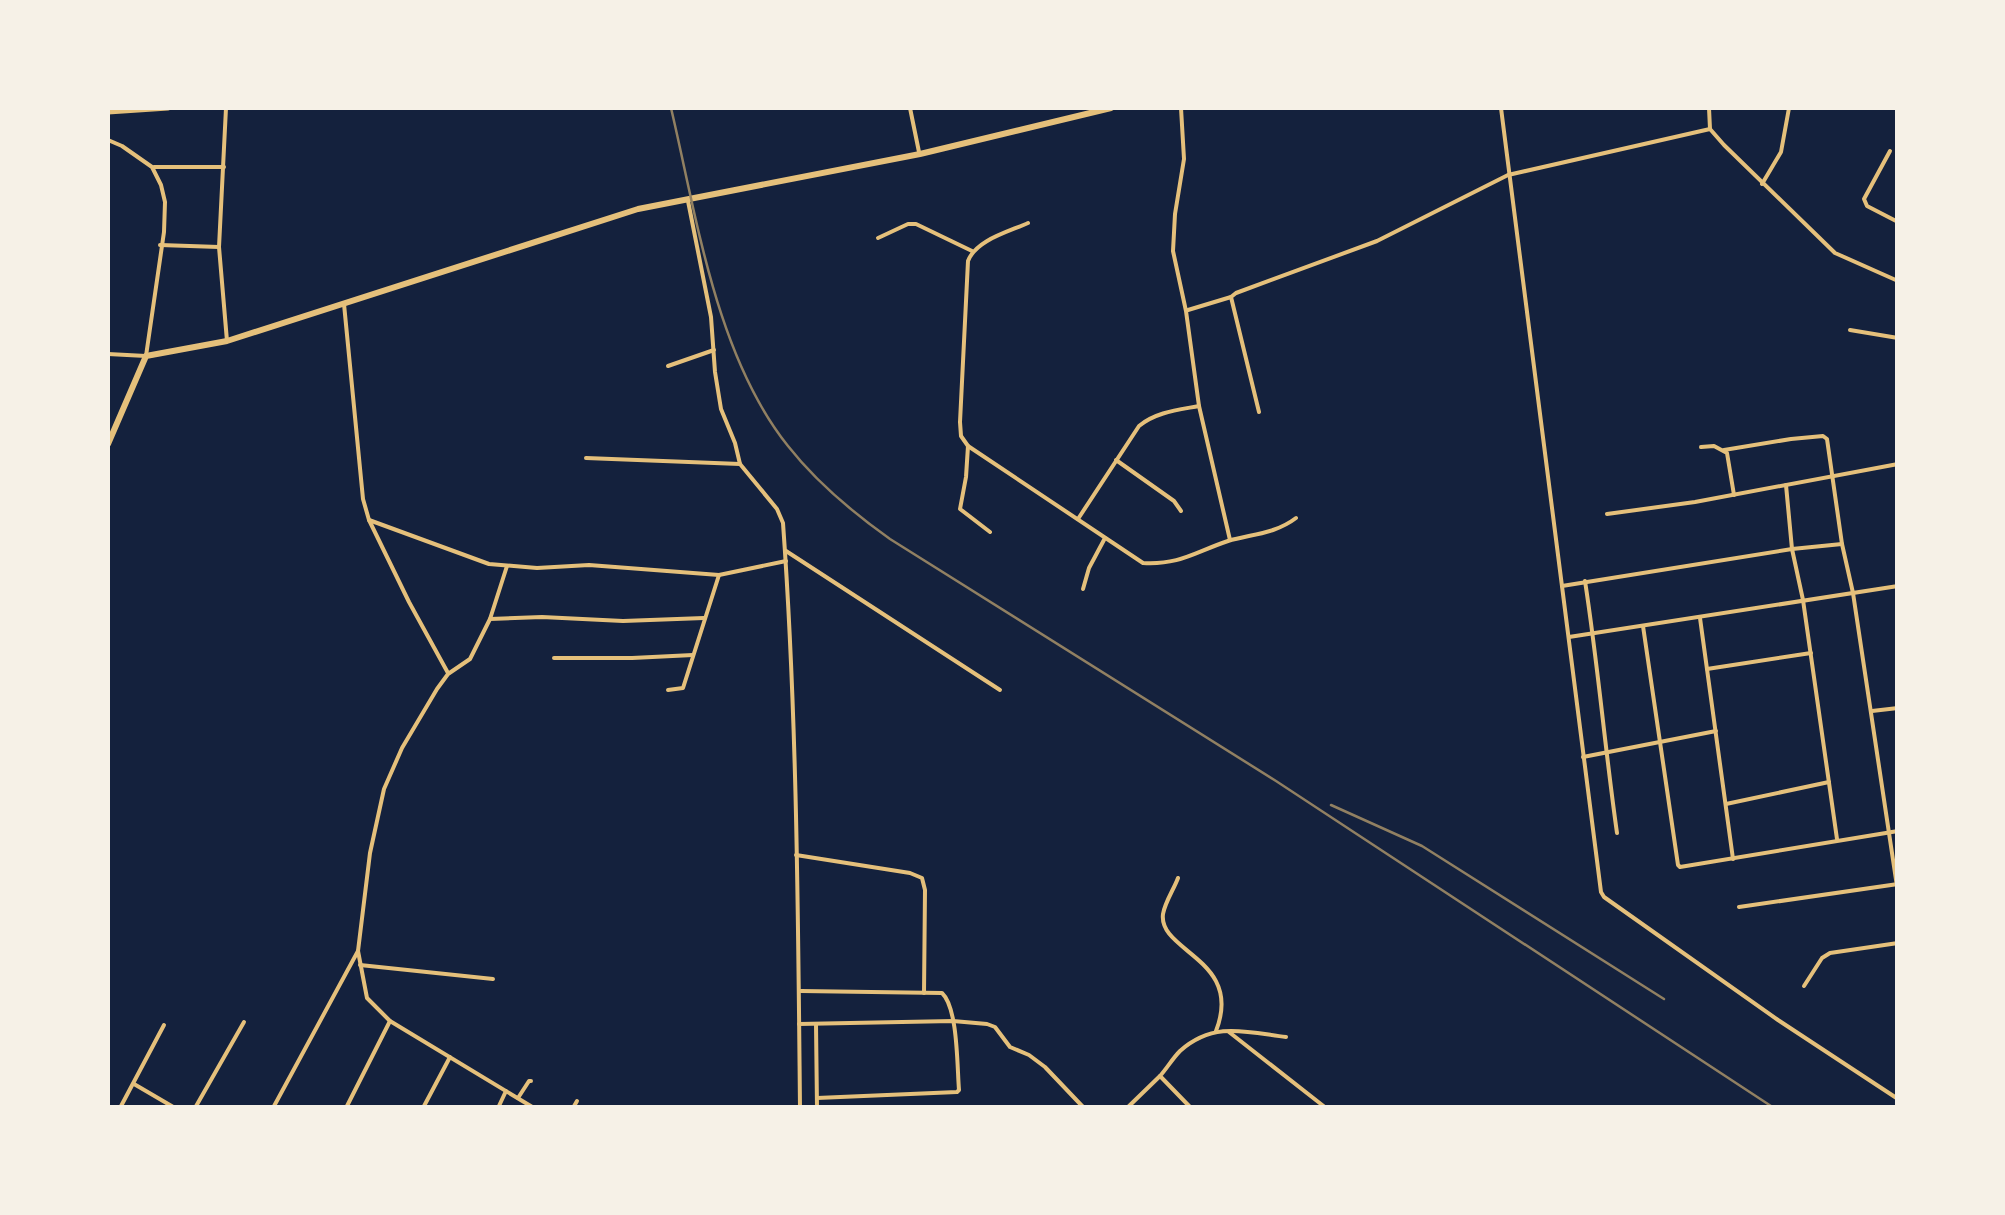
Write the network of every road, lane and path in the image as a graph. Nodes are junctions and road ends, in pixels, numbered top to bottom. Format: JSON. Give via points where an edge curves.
{"nodes":[{"id":1,"x":151,"y":108,"type":"edge"},
{"id":2,"x":168,"y":108,"type":"edge"},
{"id":3,"x":226,"y":108,"type":"edge"},
{"id":4,"x":910,"y":108,"type":"edge"},
{"id":5,"x":1112,"y":108,"type":"edge"},
{"id":6,"x":1181,"y":108,"type":"edge"},
{"id":7,"x":1500,"y":108,"type":"edge"},
{"id":8,"x":1709,"y":108,"type":"edge"},
{"id":9,"x":1788,"y":108,"type":"edge"},
{"id":10,"x":108,"y":112,"type":"edge"},
{"id":11,"x":1710,"y":129,"type":"junction"},
{"id":12,"x":108,"y":140,"type":"edge"},
{"id":13,"x":1890,"y":151,"type":"dead end"},
{"id":14,"x":920,"y":154,"type":"junction"},
{"id":15,"x":152,"y":166,"type":"junction"},
{"id":16,"x":224,"y":167,"type":"junction"},
{"id":17,"x":1508,"y":175,"type":"junction"},
{"id":18,"x":1762,"y":184,"type":"junction"},
{"id":19,"x":688,"y":201,"type":"junction"},
{"id":20,"x":1028,"y":222,"type":"dead end"},
{"id":21,"x":1898,"y":222,"type":"edge"},
{"id":22,"x":878,"y":238,"type":"dead end"},
{"id":23,"x":160,"y":245,"type":"junction"},
{"id":24,"x":219,"y":246,"type":"junction"},
{"id":25,"x":972,"y":251,"type":"junction"},
{"id":26,"x":1898,"y":281,"type":"edge"},
{"id":27,"x":1231,"y":297,"type":"junction"},
{"id":28,"x":344,"y":304,"type":"junction"},
{"id":29,"x":1186,"y":310,"type":"junction"},
{"id":30,"x":1850,"y":330,"type":"dead end"},
{"id":31,"x":1898,"y":338,"type":"edge"},
{"id":32,"x":227,"y":340,"type":"junction"},
{"id":33,"x":714,"y":350,"type":"junction"},
{"id":34,"x":108,"y":354,"type":"edge"},
{"id":35,"x":146,"y":356,"type":"junction"},
{"id":36,"x":668,"y":366,"type":"dead end"},
{"id":37,"x":1199,"y":406,"type":"junction"},
{"id":38,"x":1259,"y":412,"type":"dead end"},
{"id":39,"x":108,"y":444,"type":"edge"},
{"id":40,"x":968,"y":446,"type":"junction"},
{"id":41,"x":1701,"y":447,"type":"dead end"},
{"id":42,"x":1724,"y":450,"type":"junction"},
{"id":43,"x":586,"y":458,"type":"dead end"},
{"id":44,"x":1116,"y":460,"type":"junction"},
{"id":45,"x":740,"y":464,"type":"junction"},
{"id":46,"x":1898,"y":464,"type":"edge"},
{"id":47,"x":1832,"y":476,"type":"junction"},
{"id":48,"x":1786,"y":485,"type":"junction"},
{"id":49,"x":1734,"y":495,"type":"junction"},
{"id":50,"x":1182,"y":511,"type":"dead end"},
{"id":51,"x":1608,"y":514,"type":"dead end"},
{"id":52,"x":1296,"y":518,"type":"dead end"},
{"id":53,"x":369,"y":520,"type":"junction"},
{"id":54,"x":1077,"y":520,"type":"junction"},
{"id":55,"x":990,"y":532,"type":"dead end"},
{"id":56,"x":1105,"y":538,"type":"junction"},
{"id":57,"x":1230,"y":540,"type":"junction"},
{"id":58,"x":1842,"y":544,"type":"junction"},
{"id":59,"x":1792,"y":548,"type":"junction"},
{"id":60,"x":785,"y":550,"type":"junction"},
{"id":61,"x":786,"y":561,"type":"junction"},
{"id":62,"x":507,"y":566,"type":"junction"},
{"id":63,"x":719,"y":575,"type":"junction"},
{"id":64,"x":1584,"y":581,"type":"junction"},
{"id":65,"x":1562,"y":586,"type":"junction"},
{"id":66,"x":1898,"y":586,"type":"edge"},
{"id":67,"x":1082,"y":588,"type":"dead end"},
{"id":68,"x":1853,"y":593,"type":"junction"},
{"id":69,"x":1803,"y":600,"type":"junction"},
{"id":70,"x":490,"y":618,"type":"junction"},
{"id":71,"x":704,"y":618,"type":"junction"},
{"id":72,"x":1700,"y":618,"type":"junction"},
{"id":73,"x":1643,"y":626,"type":"junction"},
{"id":74,"x":1594,"y":635,"type":"junction"},
{"id":75,"x":1569,"y":637,"type":"junction"},
{"id":76,"x":1811,"y":653,"type":"junction"},
{"id":77,"x":693,"y":655,"type":"junction"},
{"id":78,"x":554,"y":658,"type":"dead end"},
{"id":79,"x":1708,"y":669,"type":"junction"},
{"id":80,"x":448,"y":674,"type":"junction"},
{"id":81,"x":668,"y":690,"type":"dead end"},
{"id":82,"x":1000,"y":690,"type":"dead end"},
{"id":83,"x":1898,"y":708,"type":"edge"},
{"id":84,"x":1870,"y":711,"type":"junction"},
{"id":85,"x":1716,"y":731,"type":"junction"},
{"id":86,"x":1660,"y":743,"type":"junction"},
{"id":87,"x":1606,"y":754,"type":"junction"},
{"id":88,"x":1583,"y":757,"type":"junction"},
{"id":89,"x":1828,"y":782,"type":"junction"},
{"id":90,"x":1726,"y":804,"type":"junction"},
{"id":91,"x":1898,"y":830,"type":"edge"},
{"id":92,"x":1889,"y":832,"type":"junction"},
{"id":93,"x":1617,"y":833,"type":"dead end"},
{"id":94,"x":1838,"y":839,"type":"junction"},
{"id":95,"x":796,"y":855,"type":"junction"},
{"id":96,"x":1734,"y":859,"type":"junction"},
{"id":97,"x":1178,"y":878,"type":"dead end"},
{"id":98,"x":1897,"y":884,"type":"edge"},
{"id":99,"x":1898,"y":893,"type":"edge"},
{"id":100,"x":1739,"y":907,"type":"dead end"},
{"id":101,"x":1898,"y":944,"type":"edge"},
{"id":102,"x":358,"y":951,"type":"junction"},
{"id":103,"x":360,"y":965,"type":"junction"},
{"id":104,"x":493,"y":979,"type":"dead end"},
{"id":105,"x":1804,"y":986,"type":"dead end"},
{"id":106,"x":799,"y":991,"type":"junction"},
{"id":107,"x":924,"y":993,"type":"junction"},
{"id":108,"x":390,"y":1021,"type":"junction"},
{"id":109,"x":953,"y":1021,"type":"junction"},
{"id":110,"x":244,"y":1022,"type":"dead end"},
{"id":111,"x":164,"y":1024,"type":"dead end"},
{"id":112,"x":799,"y":1024,"type":"junction"},
{"id":113,"x":816,"y":1024,"type":"junction"},
{"id":114,"x":1226,"y":1030,"type":"junction"},
{"id":115,"x":1216,"y":1031,"type":"junction"},
{"id":116,"x":1286,"y":1037,"type":"dead end"},
{"id":117,"x":450,"y":1058,"type":"junction"},
{"id":118,"x":1160,"y":1076,"type":"junction"},
{"id":119,"x":532,"y":1081,"type":"dead end"},
{"id":120,"x":134,"y":1084,"type":"junction"},
{"id":121,"x":506,"y":1092,"type":"junction"},
{"id":122,"x":518,"y":1098,"type":"junction"},
{"id":123,"x":817,"y":1098,"type":"junction"},
{"id":124,"x":1898,"y":1099,"type":"edge"},
{"id":125,"x":577,"y":1101,"type":"dead end"},
{"id":126,"x":120,"y":1108,"type":"edge"},
{"id":127,"x":175,"y":1108,"type":"edge"},
{"id":128,"x":195,"y":1108,"type":"edge"},
{"id":129,"x":272,"y":1108,"type":"edge"},
{"id":130,"x":346,"y":1108,"type":"edge"},
{"id":131,"x":423,"y":1108,"type":"edge"},
{"id":132,"x":498,"y":1108,"type":"edge"},
{"id":133,"x":534,"y":1108,"type":"edge"},
{"id":134,"x":573,"y":1108,"type":"edge"},
{"id":135,"x":800,"y":1108,"type":"edge"},
{"id":136,"x":817,"y":1108,"type":"edge"},
{"id":137,"x":1084,"y":1108,"type":"edge"},
{"id":138,"x":1127,"y":1108,"type":"edge"},
{"id":139,"x":1192,"y":1108,"type":"edge"},
{"id":140,"x":1326,"y":1108,"type":"edge"}],
"edges":[{"from":1,"to":2,"type":"street"},
{"from":1,"to":10,"type":"street"},
{"from":3,"to":16,"type":"street"},
{"from":4,"to":14,"type":"street"},
{"from":5,"to":14,"type":"main road"},
{"from":6,"to":29,"type":"street","via":[[1184,158],[1173,251]]},
{"from":7,"to":17,"type":"street"},
{"from":8,"to":11,"type":"street"},
{"from":9,"to":18,"type":"street","via":[[1781,152]]},
{"from":11,"to":17,"type":"street"},
{"from":11,"to":18,"type":"street"},
{"from":12,"to":15,"type":"street"},
{"from":13,"to":21,"type":"street","via":[[1864,200]]},
{"from":14,"to":19,"type":"main road"},
{"from":15,"to":16,"type":"street"},
{"from":15,"to":23,"type":"street","via":[[165,202]]},
{"from":16,"to":24,"type":"street"},
{"from":17,"to":27,"type":"street","via":[[1376,241]]},
{"from":17,"to":65,"type":"street"},
{"from":18,"to":26,"type":"street","via":[[1835,253]]},
{"from":19,"to":28,"type":"main road","via":[[638,209]]},
{"from":19,"to":33,"type":"street"},
{"from":20,"to":25,"type":"street"},
{"from":22,"to":25,"type":"street","via":[[916,224]]},
{"from":23,"to":24,"type":"street"},
{"from":23,"to":35,"type":"street"},
{"from":24,"to":32,"type":"street"},
{"from":25,"to":40,"type":"street","via":[[960,422]]},
{"from":27,"to":29,"type":"street"},
{"from":27,"to":38,"type":"street"},
{"from":28,"to":32,"type":"main road"},
{"from":28,"to":53,"type":"street"},
{"from":29,"to":37,"type":"street"},
{"from":30,"to":31,"type":"street"},
{"from":32,"to":35,"type":"main road"},
{"from":33,"to":36,"type":"street"},
{"from":33,"to":45,"type":"street","via":[[717,392]]},
{"from":34,"to":35,"type":"street"},
{"from":35,"to":39,"type":"main road"},
{"from":37,"to":44,"type":"street","via":[[1148,419]]},
{"from":37,"to":57,"type":"street"},
{"from":40,"to":54,"type":"street"},
{"from":40,"to":55,"type":"street","via":[[960,510]]},
{"from":41,"to":42,"type":"street"},
{"from":42,"to":47,"type":"street","via":[[1826,436]]},
{"from":42,"to":49,"type":"street"},
{"from":43,"to":45,"type":"street"},
{"from":44,"to":50,"type":"street"},
{"from":44,"to":54,"type":"street"},
{"from":45,"to":60,"type":"street","via":[[777,509]]},
{"from":46,"to":47,"type":"street"},
{"from":47,"to":48,"type":"street"},
{"from":47,"to":58,"type":"street"},
{"from":48,"to":49,"type":"street"},
{"from":48,"to":59,"type":"street"},
{"from":49,"to":51,"type":"street"},
{"from":52,"to":57,"type":"street"},
{"from":53,"to":62,"type":"street"},
{"from":53,"to":80,"type":"street"},
{"from":54,"to":56,"type":"street"},
{"from":56,"to":57,"type":"street","via":[[1143,563],[1160,564]]},
{"from":56,"to":67,"type":"street"},
{"from":58,"to":59,"type":"street"},
{"from":58,"to":68,"type":"street"},
{"from":59,"to":64,"type":"street"},
{"from":59,"to":69,"type":"street"},
{"from":60,"to":61,"type":"street"},
{"from":60,"to":82,"type":"street"},
{"from":61,"to":63,"type":"street"},
{"from":61,"to":95,"type":"street"},
{"from":62,"to":63,"type":"street"},
{"from":62,"to":70,"type":"street"},
{"from":63,"to":71,"type":"street"},
{"from":64,"to":65,"type":"street"},
{"from":64,"to":74,"type":"street"},
{"from":65,"to":75,"type":"street"},
{"from":66,"to":68,"type":"street"},
{"from":68,"to":69,"type":"street"},
{"from":68,"to":84,"type":"street"},
{"from":69,"to":72,"type":"street"},
{"from":69,"to":76,"type":"street"},
{"from":70,"to":71,"type":"street"},
{"from":70,"to":80,"type":"street","via":[[470,659]]},
{"from":71,"to":77,"type":"street"},
{"from":72,"to":73,"type":"street"},
{"from":72,"to":79,"type":"street"},
{"from":73,"to":74,"type":"street"},
{"from":73,"to":86,"type":"street"},
{"from":74,"to":75,"type":"street"},
{"from":74,"to":87,"type":"street"},
{"from":75,"to":88,"type":"street"},
{"from":76,"to":79,"type":"street"},
{"from":76,"to":89,"type":"street"},
{"from":77,"to":78,"type":"street"},
{"from":77,"to":81,"type":"street","via":[[683,688]]},
{"from":79,"to":85,"type":"street"},
{"from":80,"to":102,"type":"street","via":[[384,789]]},
{"from":83,"to":84,"type":"street"},
{"from":84,"to":92,"type":"street"},
{"from":85,"to":86,"type":"street"},
{"from":85,"to":90,"type":"street"},
{"from":86,"to":87,"type":"street"},
{"from":86,"to":96,"type":"street","via":[[1678,865]]},
{"from":87,"to":88,"type":"street"},
{"from":87,"to":93,"type":"street"},
{"from":88,"to":124,"type":"street","via":[[1604,897]]},
{"from":89,"to":90,"type":"street"},
{"from":89,"to":94,"type":"street"},
{"from":90,"to":96,"type":"street"},
{"from":91,"to":92,"type":"street"},
{"from":92,"to":94,"type":"street"},
{"from":92,"to":98,"type":"street"},
{"from":94,"to":96,"type":"street"},
{"from":95,"to":106,"type":"street"},
{"from":95,"to":107,"type":"street","via":[[922,878]]},
{"from":97,"to":115,"type":"street","via":[[1163,920],[1215,976],[1222,997]]},
{"from":98,"to":99,"type":"street"},
{"from":98,"to":100,"type":"street"},
{"from":101,"to":105,"type":"street","via":[[1830,953]]},
{"from":102,"to":103,"type":"street"},
{"from":102,"to":129,"type":"street"},
{"from":103,"to":104,"type":"street"},
{"from":103,"to":108,"type":"street","via":[[367,998]]},
{"from":106,"to":107,"type":"street"},
{"from":106,"to":112,"type":"street"},
{"from":107,"to":109,"type":"street","via":[[946,995]]},
{"from":108,"to":117,"type":"street"},
{"from":108,"to":130,"type":"street"},
{"from":109,"to":113,"type":"street"},
{"from":109,"to":123,"type":"street","via":[[957,1092]]},
{"from":109,"to":137,"type":"street","via":[[995,1028]]},
{"from":110,"to":128,"type":"street"},
{"from":111,"to":120,"type":"street"},
{"from":112,"to":113,"type":"street"},
{"from":112,"to":135,"type":"street"},
{"from":113,"to":123,"type":"street"},
{"from":114,"to":115,"type":"street"},
{"from":114,"to":116,"type":"street"},
{"from":114,"to":140,"type":"street"},
{"from":115,"to":118,"type":"street","via":[[1177,1054]]},
{"from":117,"to":121,"type":"street"},
{"from":117,"to":131,"type":"street"},
{"from":118,"to":138,"type":"street"},
{"from":118,"to":139,"type":"street"},
{"from":119,"to":122,"type":"street"},
{"from":120,"to":126,"type":"street"},
{"from":120,"to":127,"type":"street"},
{"from":121,"to":122,"type":"street"},
{"from":121,"to":132,"type":"street"},
{"from":122,"to":133,"type":"street"},
{"from":123,"to":136,"type":"street"},
{"from":125,"to":134,"type":"street"}]}
